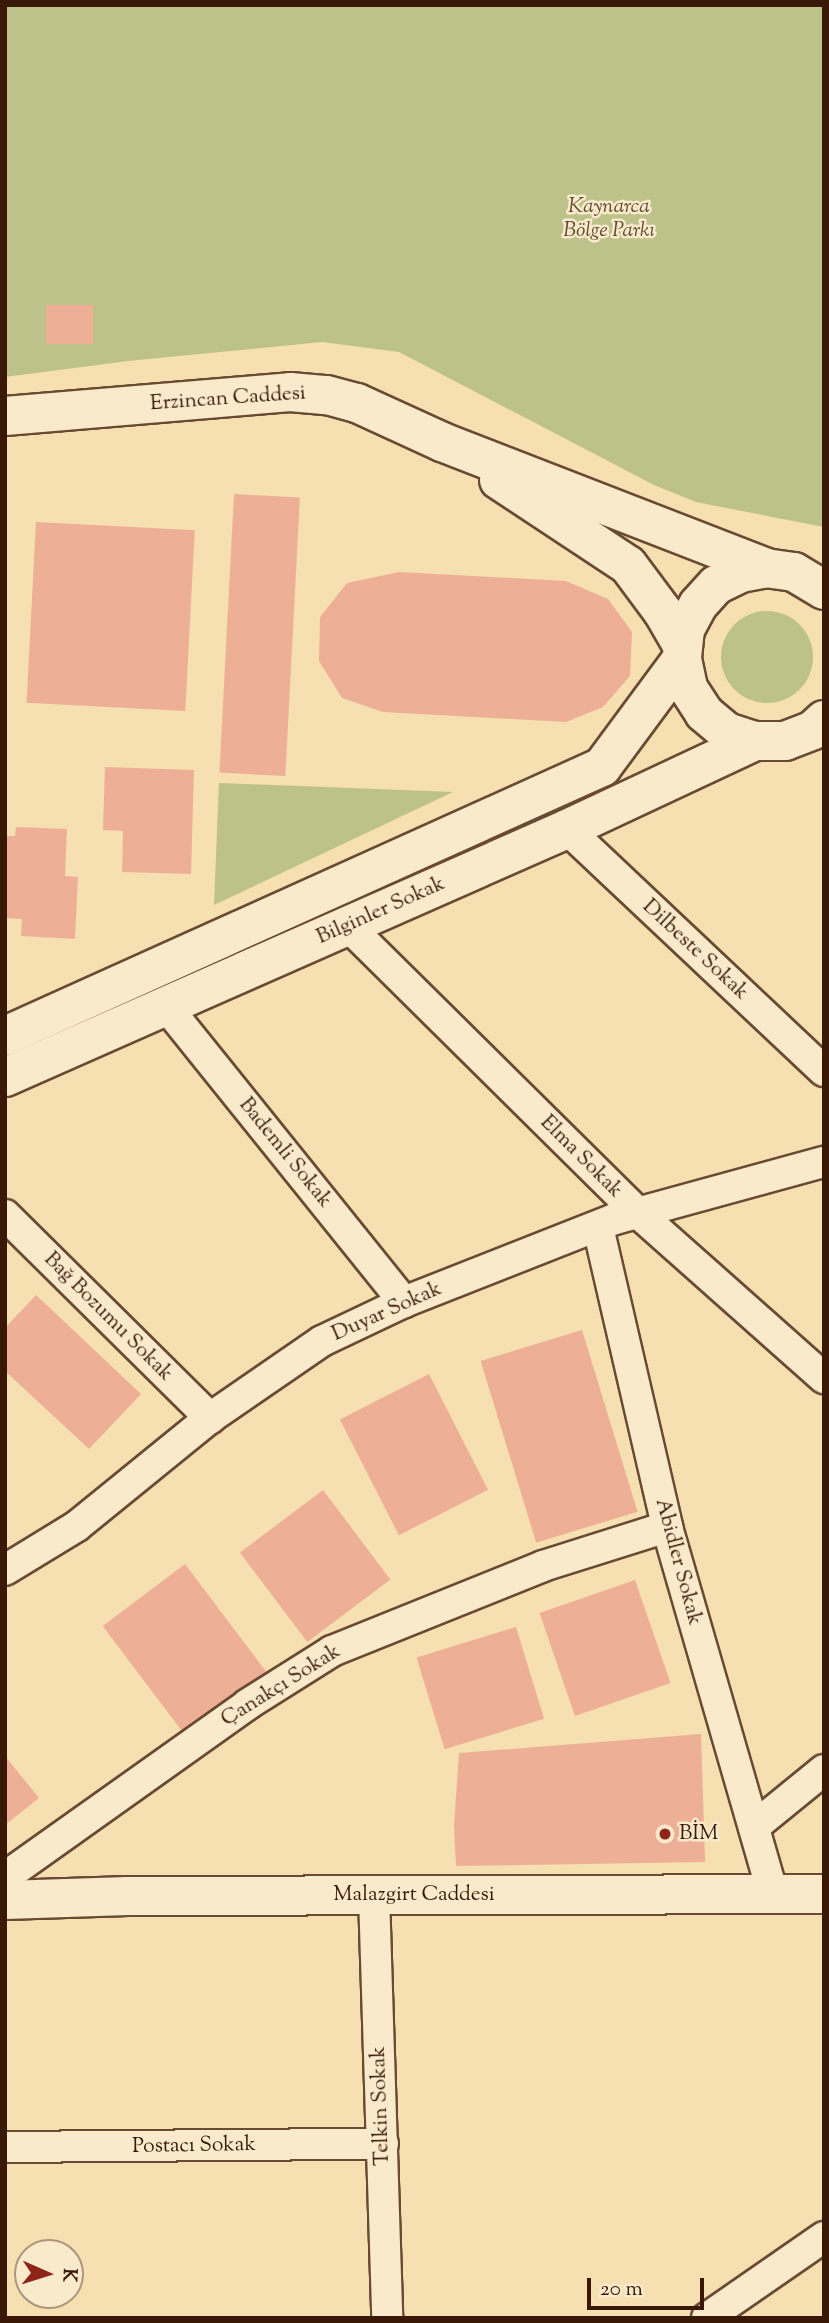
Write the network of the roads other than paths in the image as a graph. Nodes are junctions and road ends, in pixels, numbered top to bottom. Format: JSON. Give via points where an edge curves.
{"nodes":[{"id":1,"x":5,"y":416,"type":"edge"},
{"id":2,"x":442,"y":442,"type":"junction"},
{"id":3,"x":767,"y":568,"type":"junction"},
{"id":4,"x":822,"y":586,"type":"edge"},
{"id":5,"x":682,"y":653,"type":"junction"},
{"id":6,"x":820,"y":726,"type":"edge"},
{"id":7,"x":755,"y":741,"type":"junction"},
{"id":8,"x":567,"y":830,"type":"junction"},
{"id":9,"x":348,"y":926,"type":"junction"},
{"id":10,"x":166,"y":1006,"type":"junction"},
{"id":11,"x":5,"y":1036,"type":"edge"},
{"id":12,"x":824,"y":1071,"type":"edge"},
{"id":13,"x":5,"y":1077,"type":"edge"},
{"id":14,"x":824,"y":1162,"type":"edge"},
{"id":15,"x":638,"y":1213,"type":"junction"},
{"id":16,"x":5,"y":1215,"type":"edge"},
{"id":17,"x":598,"y":1227,"type":"junction"},
{"id":18,"x":404,"y":1302,"type":"junction"},
{"id":19,"x":824,"y":1378,"type":"edge"},
{"id":20,"x":210,"y":1418,"type":"junction"},
{"id":21,"x":667,"y":1527,"type":"junction"},
{"id":22,"x":5,"y":1570,"type":"edge"},
{"id":23,"x":824,"y":1770,"type":"edge"},
{"id":24,"x":754,"y":1828,"type":"junction"},
{"id":25,"x":5,"y":1877,"type":"edge"},
{"id":26,"x":773,"y":1894,"type":"junction"},
{"id":27,"x":824,"y":1894,"type":"edge"},
{"id":28,"x":374,"y":1895,"type":"junction"},
{"id":29,"x":5,"y":1900,"type":"edge"},
{"id":30,"x":383,"y":2144,"type":"junction"},
{"id":31,"x":5,"y":2147,"type":"edge"},
{"id":32,"x":824,"y":2237,"type":"edge"},
{"id":33,"x":387,"y":2318,"type":"edge"},
{"id":34,"x":707,"y":2318,"type":"edge"}],
"edges":[{"from":1,"to":2,"type":"street","name":"Erzincan Caddesi","via":[[309,393],[357,403]]},
{"from":2,"to":3,"type":"street","name":"Erzincan Caddesi"},
{"from":2,"to":5,"type":"street","name":"Erzincan Caddesi","via":[[628,565],[663,612]]},
{"from":3,"to":4,"type":"street","name":"Erzincan Caddesi","via":[[794,572]]},
{"from":3,"to":5,"type":"street","name":"Erzincan Caddesi","via":[[740,573],[716,585],[685,629]]},
{"from":5,"to":7,"type":"street","name":"Erzincan Caddesi","via":[[688,688],[704,713],[727,732]]},
{"from":5,"to":11,"type":"street","name":"Bilginler Sokak","via":[[602,767]]},
{"from":6,"to":7,"type":"street","name":"Erzincan Caddesi","via":[[785,741]]},
{"from":7,"to":8,"type":"street","name":"Bilginler Sokak"},
{"from":8,"to":9,"type":"street","name":"Bilginler Sokak"},
{"from":8,"to":12,"type":"street","name":"Dilbeste Sokak"},
{"from":9,"to":10,"type":"street","name":"Bilginler Sokak"},
{"from":9,"to":15,"type":"street","name":"Elma Sokak"},
{"from":10,"to":13,"type":"street","name":"Bilginler Sokak"},
{"from":10,"to":18,"type":"street","name":"Bademli Sokak"},
{"from":14,"to":15,"type":"street","name":"Duyar Sokak"},
{"from":15,"to":17,"type":"street","name":"Duyar Sokak"},
{"from":15,"to":19,"type":"street","name":"Elma Sokak"},
{"from":16,"to":20,"type":"street","name":"Bağ Bozumu Sokak"},
{"from":17,"to":18,"type":"street","name":"Duyar Sokak"},
{"from":17,"to":21,"type":"street","name":"Abidler Sokak"},
{"from":18,"to":20,"type":"street","name":"Duyar Sokak","via":[[322,1341]]},
{"from":20,"to":22,"type":"street","name":"Duyar Sokak","via":[[77,1526]]},
{"from":21,"to":24,"type":"street","name":"Abidler Sokak"},
{"from":21,"to":25,"type":"street","name":"Çanakçı Sokak","via":[[543,1566],[332,1651],[248,1704]]},
{"from":23,"to":24,"type":"street"},
{"from":24,"to":26,"type":"street","name":"Abidler Sokak"},
{"from":26,"to":27,"type":"street","name":"Malazgirt Caddesi"},
{"from":26,"to":28,"type":"street","name":"Malazgirt Caddesi"},
{"from":28,"to":29,"type":"street","name":"Malazgirt Caddesi"},
{"from":28,"to":30,"type":"street","name":"Telkin Sokak"},
{"from":30,"to":31,"type":"street","name":"Postacı Sokak"},
{"from":30,"to":33,"type":"street","name":"Telkin Sokak"},
{"from":32,"to":34,"type":"street"}]}
